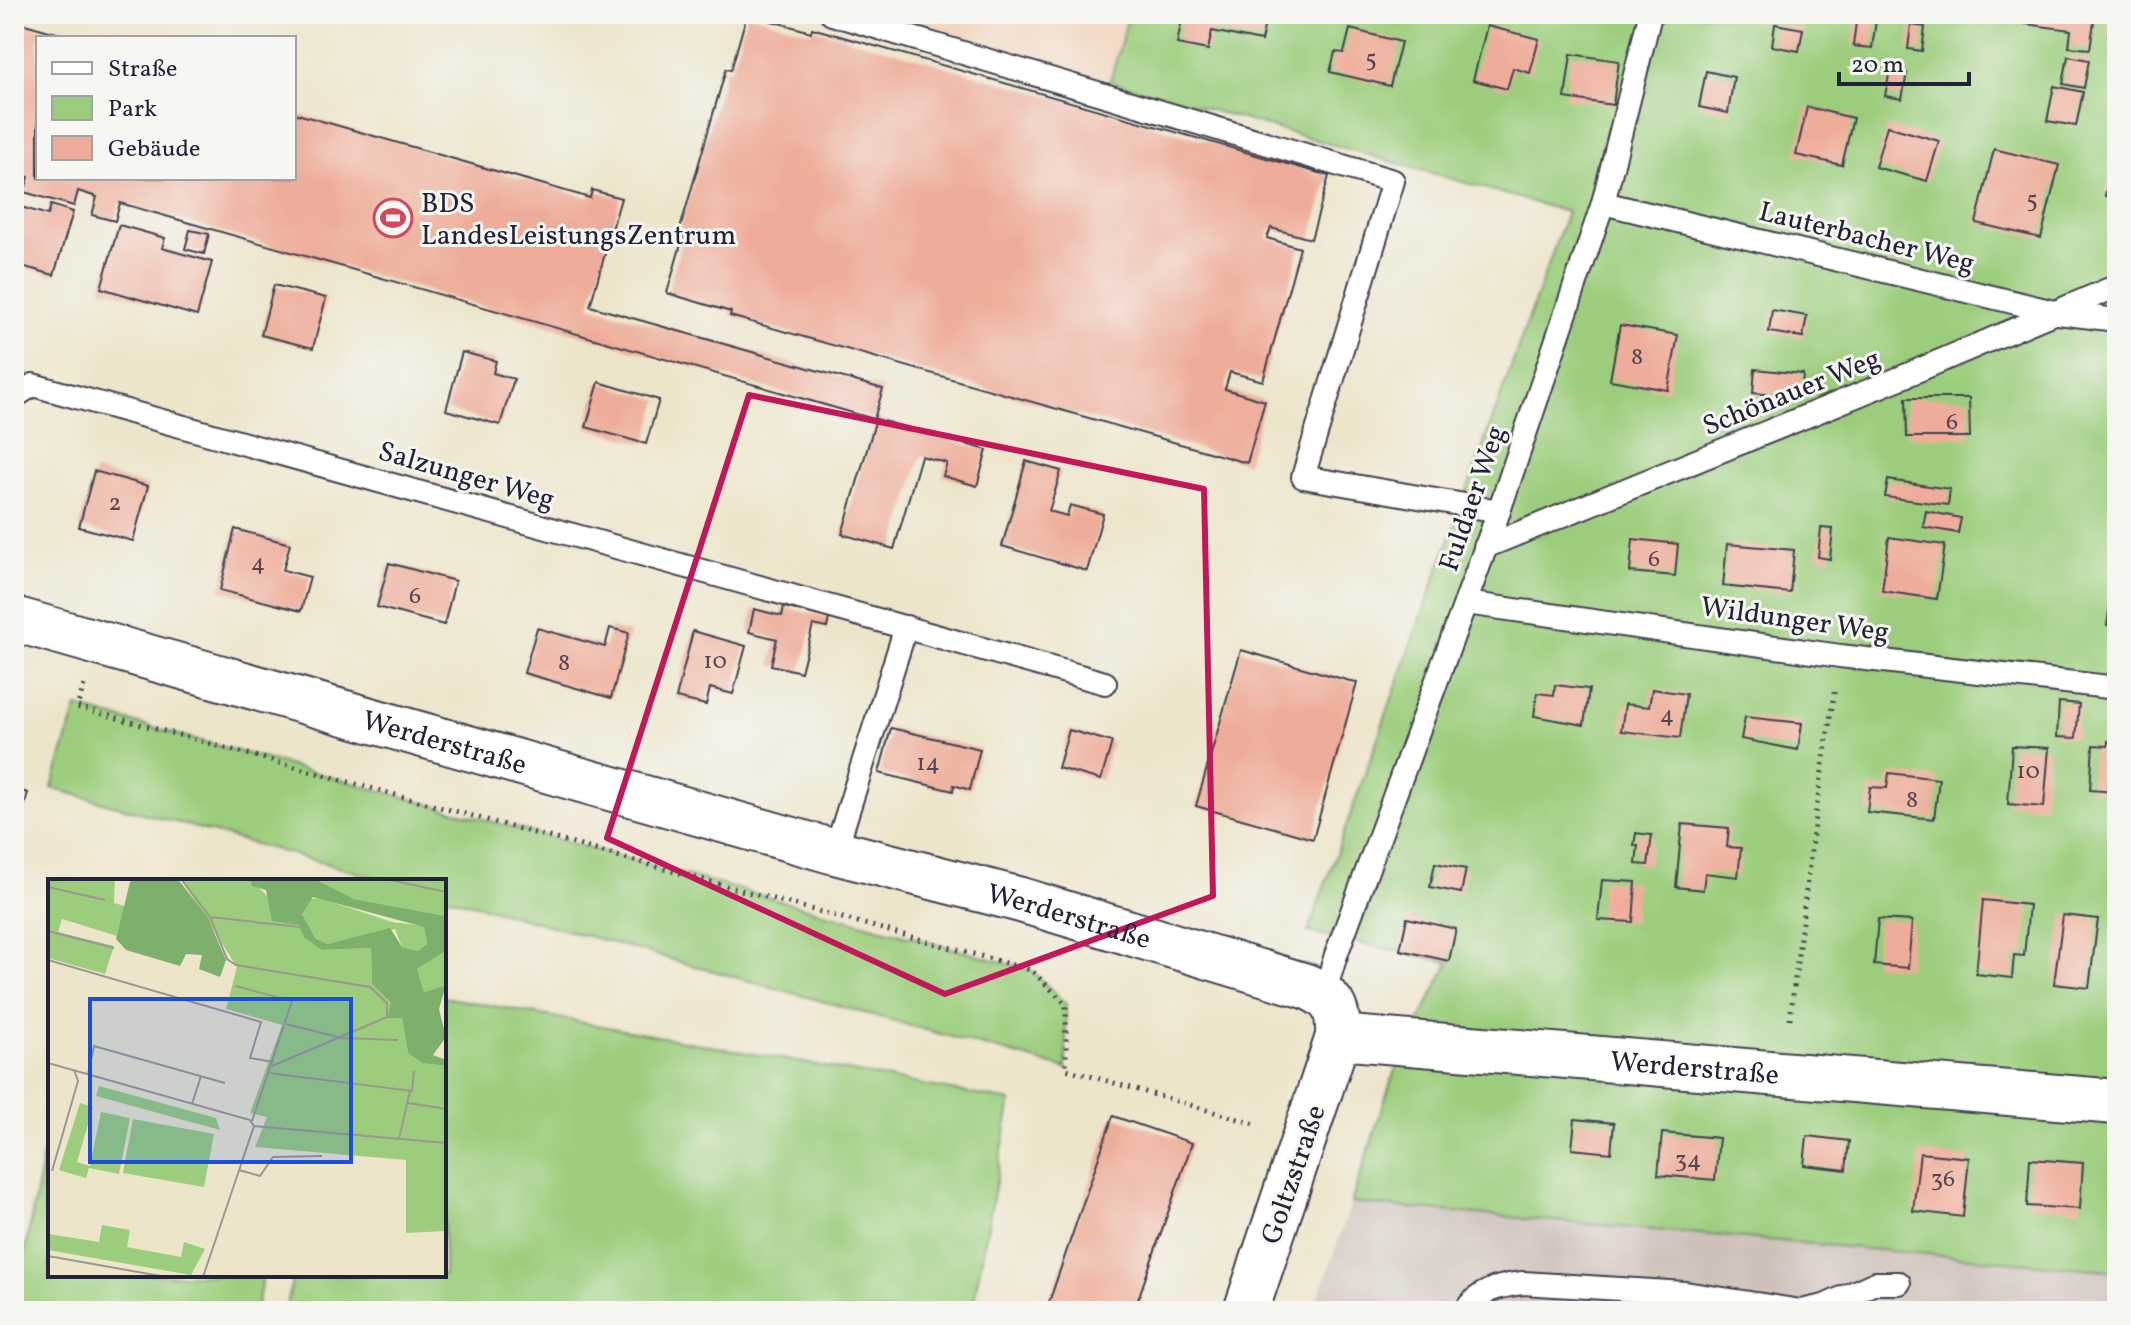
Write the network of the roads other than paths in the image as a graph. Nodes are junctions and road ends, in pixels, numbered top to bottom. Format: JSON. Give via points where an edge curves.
{"nodes":[{"id":1,"x":832,"y":14,"type":"edge"},
{"id":2,"x":1648,"y":14,"type":"edge"},
{"id":3,"x":1603,"y":203,"type":"junction"},
{"id":4,"x":2117,"y":286,"type":"edge"},
{"id":5,"x":2058,"y":313,"type":"junction"},
{"id":6,"x":2117,"y":320,"type":"edge"},
{"id":7,"x":14,"y":397,"type":"edge"},
{"id":8,"x":1499,"y":511,"type":"junction"},
{"id":9,"x":1485,"y":547,"type":"junction"},
{"id":10,"x":1466,"y":603,"type":"junction"},
{"id":11,"x":14,"y":619,"type":"edge"},
{"id":12,"x":906,"y":627,"type":"junction"},
{"id":13,"x":1105,"y":683,"type":"dead end"},
{"id":14,"x":2117,"y":688,"type":"edge"},
{"id":15,"x":835,"y":852,"type":"junction"},
{"id":16,"x":1324,"y":994,"type":"junction"},
{"id":17,"x":1338,"y":1037,"type":"junction"},
{"id":18,"x":2117,"y":1102,"type":"edge"},
{"id":19,"x":1899,"y":1283,"type":"dead end"},
{"id":20,"x":1246,"y":1311,"type":"edge"},
{"id":21,"x":1465,"y":1311,"type":"edge"}],
"edges":[{"from":1,"to":8,"type":"lane","via":[[1393,181],[1303,477]]},
{"from":2,"to":3,"type":"lane","name":"Fuldaer Weg"},
{"from":3,"to":5,"type":"lane","name":"Lauterbacher Weg"},
{"from":3,"to":8,"type":"lane","name":"Fuldaer Weg"},
{"from":4,"to":5,"type":"lane","name":"Schönauer Weg"},
{"from":5,"to":6,"type":"lane","name":"Lauterbacher Weg"},
{"from":5,"to":9,"type":"lane","name":"Schönauer Weg"},
{"from":7,"to":12,"type":"lane","name":"Salzunger Weg","via":[[33,385]]},
{"from":8,"to":9,"type":"lane","name":"Fuldaer Weg"},
{"from":9,"to":10,"type":"lane","name":"Fuldaer Weg"},
{"from":10,"to":14,"type":"lane","name":"Wildunger Weg","via":[[1840,656]]},
{"from":10,"to":16,"type":"lane","name":"Fuldaer Weg"},
{"from":11,"to":15,"type":"street","name":"Werderstraße"},
{"from":12,"to":13,"type":"lane","name":"Salzunger Weg"},
{"from":12,"to":15,"type":"lane"},
{"from":15,"to":16,"type":"street","name":"Werderstraße","via":[[1021,900]]},
{"from":16,"to":17,"type":"street","via":[[1339,1014]]},
{"from":17,"to":18,"type":"street","name":"Werderstraße"},
{"from":17,"to":20,"type":"street","name":"Goltzstraße"},
{"from":19,"to":21,"type":"lane","via":[[1875,1283],[1801,1311],[1685,1293],[1523,1283],[1497,1286]]}]}
